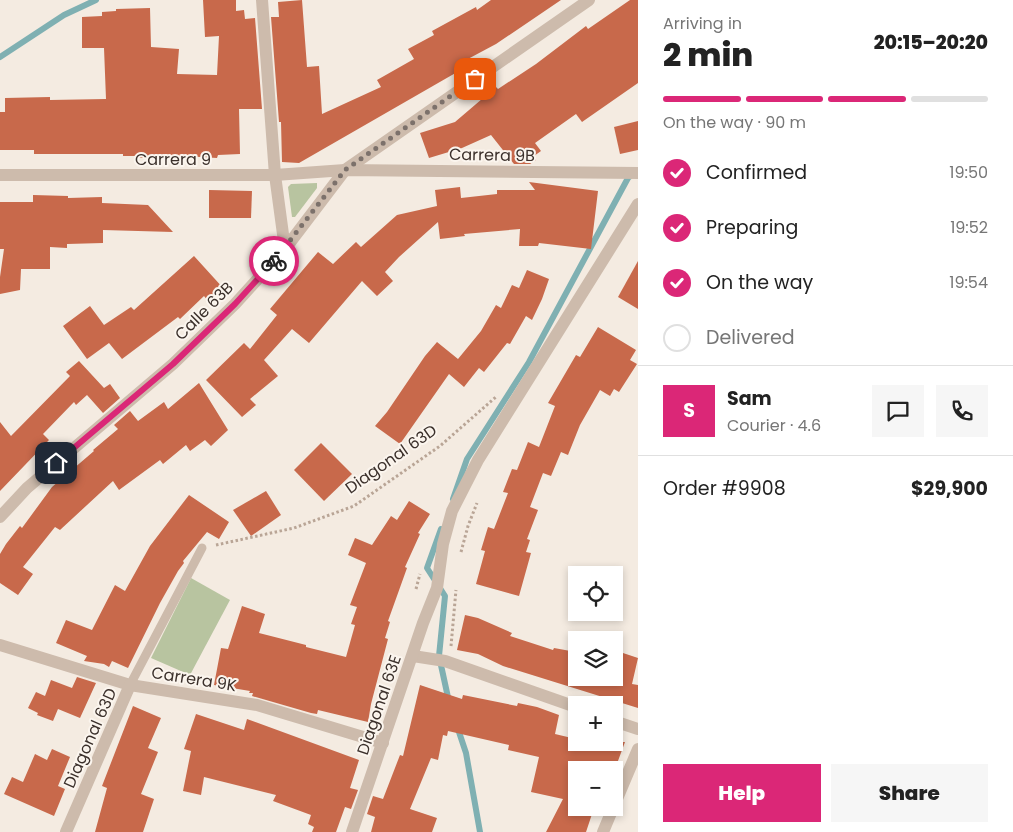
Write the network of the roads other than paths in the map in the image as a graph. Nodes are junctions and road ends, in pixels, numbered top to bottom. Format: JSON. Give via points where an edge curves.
{"nodes":[{"id":1,"x":262,"y":0,"type":"edge"},
{"id":2,"x":589,"y":0,"type":"edge"},
{"id":3,"x":345,"y":170,"type":"junction"},
{"id":4,"x":638,"y":172,"type":"edge"},
{"id":5,"x":0,"y":175,"type":"edge"},
{"id":6,"x":275,"y":175,"type":"junction"},
{"id":7,"x":638,"y":204,"type":"edge"},
{"id":8,"x":285,"y":248,"type":"junction"},
{"id":9,"x":0,"y":517,"type":"edge"},
{"id":10,"x":202,"y":548,"type":"road end"},
{"id":11,"x":0,"y":645,"type":"edge"},
{"id":12,"x":413,"y":656,"type":"junction"},
{"id":13,"x":130,"y":685,"type":"junction"},
{"id":14,"x":568,"y":704,"type":"edge"},
{"id":15,"x":623,"y":724,"type":"edge"},
{"id":16,"x":638,"y":729,"type":"edge"},
{"id":17,"x":383,"y":743,"type":"junction"},
{"id":18,"x":638,"y":749,"type":"edge"},
{"id":19,"x":623,"y":784,"type":"edge"},
{"id":20,"x":609,"y":816,"type":"edge"},
{"id":21,"x":66,"y":832,"type":"edge"},
{"id":22,"x":352,"y":832,"type":"edge"},
{"id":23,"x":602,"y":832,"type":"edge"}],
"edges":[{"from":1,"to":6,"type":"street"},
{"from":2,"to":3,"type":"street"},
{"from":3,"to":4,"type":"street","name":"Carrera 9B"},
{"from":3,"to":6,"type":"street","name":"Carrera 9"},
{"from":3,"to":8,"type":"street"},
{"from":5,"to":6,"type":"street","name":"Carrera 9"},
{"from":6,"to":8,"type":"street"},
{"from":7,"to":12,"type":"street","name":"Diagonal 63E","via":[[478,460],[452,511],[442,544],[437,588]]},
{"from":8,"to":9,"type":"street","name":"Calle 63B","via":[[235,304],[173,364],[27,488]]},
{"from":10,"to":13,"type":"lane","name":"Diagonal 63D"},
{"from":11,"to":13,"type":"street","name":"Carrera 9K"},
{"from":12,"to":14,"type":"street","via":[[443,661]]},
{"from":12,"to":17,"type":"street","name":"Diagonal 63E"},
{"from":13,"to":17,"type":"street","name":"Carrera 9K","via":[[257,705]]},
{"from":13,"to":21,"type":"street","name":"Diagonal 63D"},
{"from":15,"to":16,"type":"street"},
{"from":17,"to":22,"type":"street","name":"Diagonal 63E"},
{"from":18,"to":19,"type":"street"},
{"from":20,"to":23,"type":"street"}]}
